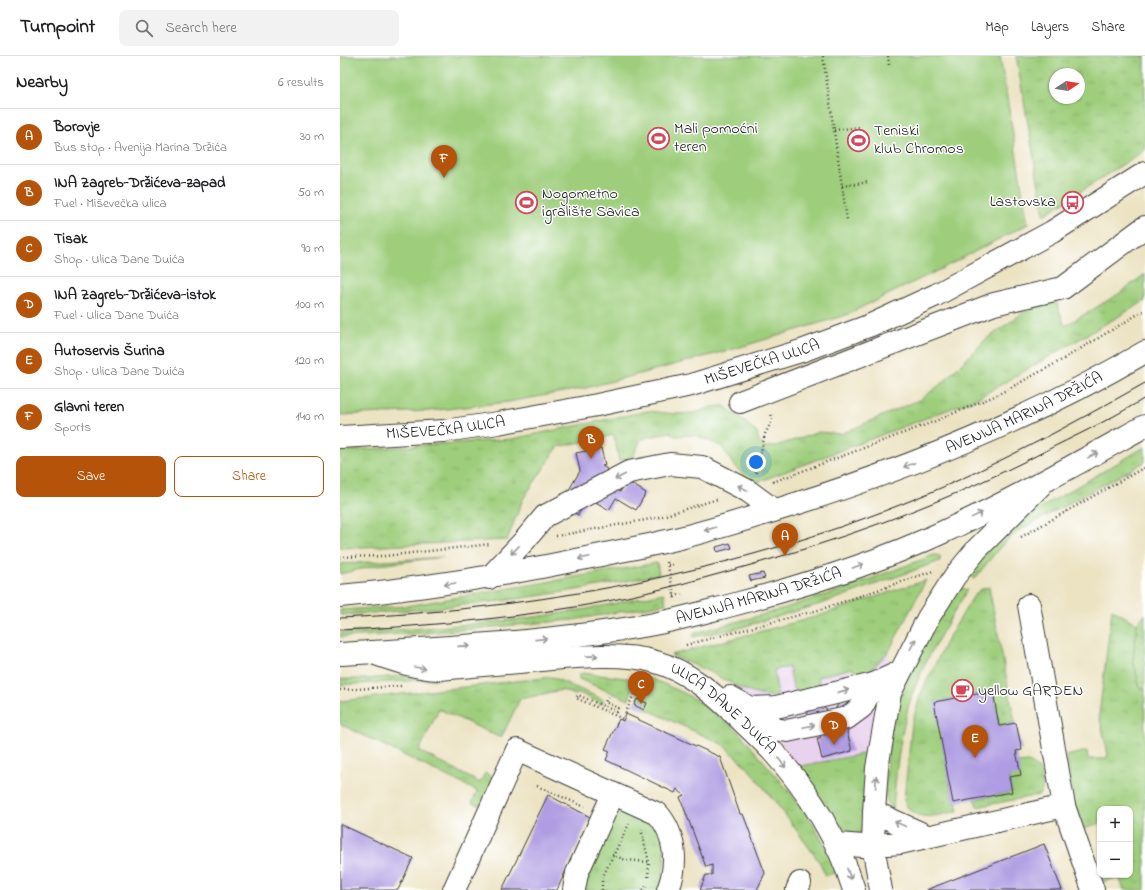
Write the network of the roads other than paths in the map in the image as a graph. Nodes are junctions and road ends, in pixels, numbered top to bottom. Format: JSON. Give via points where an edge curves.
{"nodes":[{"id":1,"x":1145,"y":173,"type":"edge"},
{"id":2,"x":1145,"y":227,"type":"edge"},
{"id":3,"x":1145,"y":352,"type":"edge"},
{"id":4,"x":740,"y":402,"type":"dead end"},
{"id":5,"x":1145,"y":426,"type":"edge"},
{"id":6,"x":340,"y":436,"type":"edge"},
{"id":7,"x":1046,"y":481,"type":"junction"},
{"id":8,"x":774,"y":510,"type":"junction"},
{"id":9,"x":489,"y":578,"type":"junction"},
{"id":10,"x":340,"y":596,"type":"edge"},
{"id":11,"x":1029,"y":605,"type":"dead end"},
{"id":12,"x":370,"y":652,"type":"junction"},
{"id":13,"x":340,"y":654,"type":"edge"},
{"id":14,"x":900,"y":672,"type":"junction"},
{"id":15,"x":700,"y":684,"type":"junction"},
{"id":16,"x":613,"y":794,"type":"junction"},
{"id":17,"x":1064,"y":806,"type":"junction"},
{"id":18,"x":874,"y":812,"type":"junction"},
{"id":19,"x":927,"y":836,"type":"junction"},
{"id":20,"x":837,"y":844,"type":"junction"},
{"id":21,"x":873,"y":846,"type":"junction"},
{"id":22,"x":454,"y":890,"type":"edge"},
{"id":23,"x":574,"y":890,"type":"edge"},
{"id":24,"x":668,"y":890,"type":"edge"},
{"id":25,"x":854,"y":890,"type":"edge"},
{"id":26,"x":881,"y":890,"type":"edge"},
{"id":27,"x":1093,"y":890,"type":"edge"}],
"edges":[{"from":1,"to":6,"type":"street","name":"MIŠEVEČKA ULICA","via":[[1052,232],[936,295],[871,324],[790,355],[691,385],[498,423],[444,431]]},
{"from":2,"to":4,"type":"street","via":[[1063,288],[994,304]]},
{"from":3,"to":8,"type":"street","name":"AVENIJA MARINA DRŽIĆA","one_way":true,"via":[[1113,371],[953,448],[885,474]]},
{"from":7,"to":5,"type":"street","name":"AVENIJA MARINA DRŽIĆA","one_way":true},
{"from":12,"to":7,"type":"street","name":"AVENIJA MARINA DRŽIĆA","one_way":true,"via":[[495,644],[581,635],[651,625],[694,615],[793,588],[879,559],[941,533]]},
{"from":14,"to":7,"type":"street","one_way":true,"via":[[928,618],[961,568],[977,548]]},
{"from":8,"to":9,"type":"street","name":"AVENIJA MARINA DRŽIĆA","one_way":true,"via":[[680,538]]},
{"from":8,"to":9,"type":"street","one_way":true,"via":[[748,491],[702,467],[670,464],[629,472],[545,516]]},
{"from":9,"to":10,"type":"street","name":"AVENIJA MARINA DRŽIĆA","one_way":true},
{"from":11,"to":17,"type":"street"},
{"from":12,"to":13,"type":"street","name":"AVENIJA MARINA DRŽIĆA"},
{"from":12,"to":15,"type":"street","name":"ULICA DANE DUIĆA","one_way":true,"via":[[410,666],[439,669],[572,657],[612,656],[655,661]]},
{"from":15,"to":14,"type":"street","one_way":true,"via":[[736,699],[775,729],[787,731],[847,718],[862,707],[874,684]]},
{"from":18,"to":14,"type":"street","one_way":true,"via":[[877,768],[890,693]]},
{"from":15,"to":20,"type":"street","name":"ULICA DANE DUIĆA","one_way":true,"via":[[774,753],[804,792]]},
{"from":16,"to":22,"type":"street","via":[[517,750]]},
{"from":16,"to":23,"type":"street","via":[[577,873]]},
{"from":16,"to":24,"type":"street","via":[[641,814],[658,814],[666,823],[672,842],[675,868]]},
{"from":17,"to":19,"type":"street"},
{"from":17,"to":27,"type":"street"},
{"from":19,"to":18,"type":"street","one_way":true},
{"from":18,"to":21,"type":"street"},
{"from":19,"to":21,"type":"street"},
{"from":20,"to":21,"type":"street"},
{"from":20,"to":25,"type":"street","name":"ULICA DANE DUIĆA","one_way":true},
{"from":21,"to":26,"type":"street"}]}
